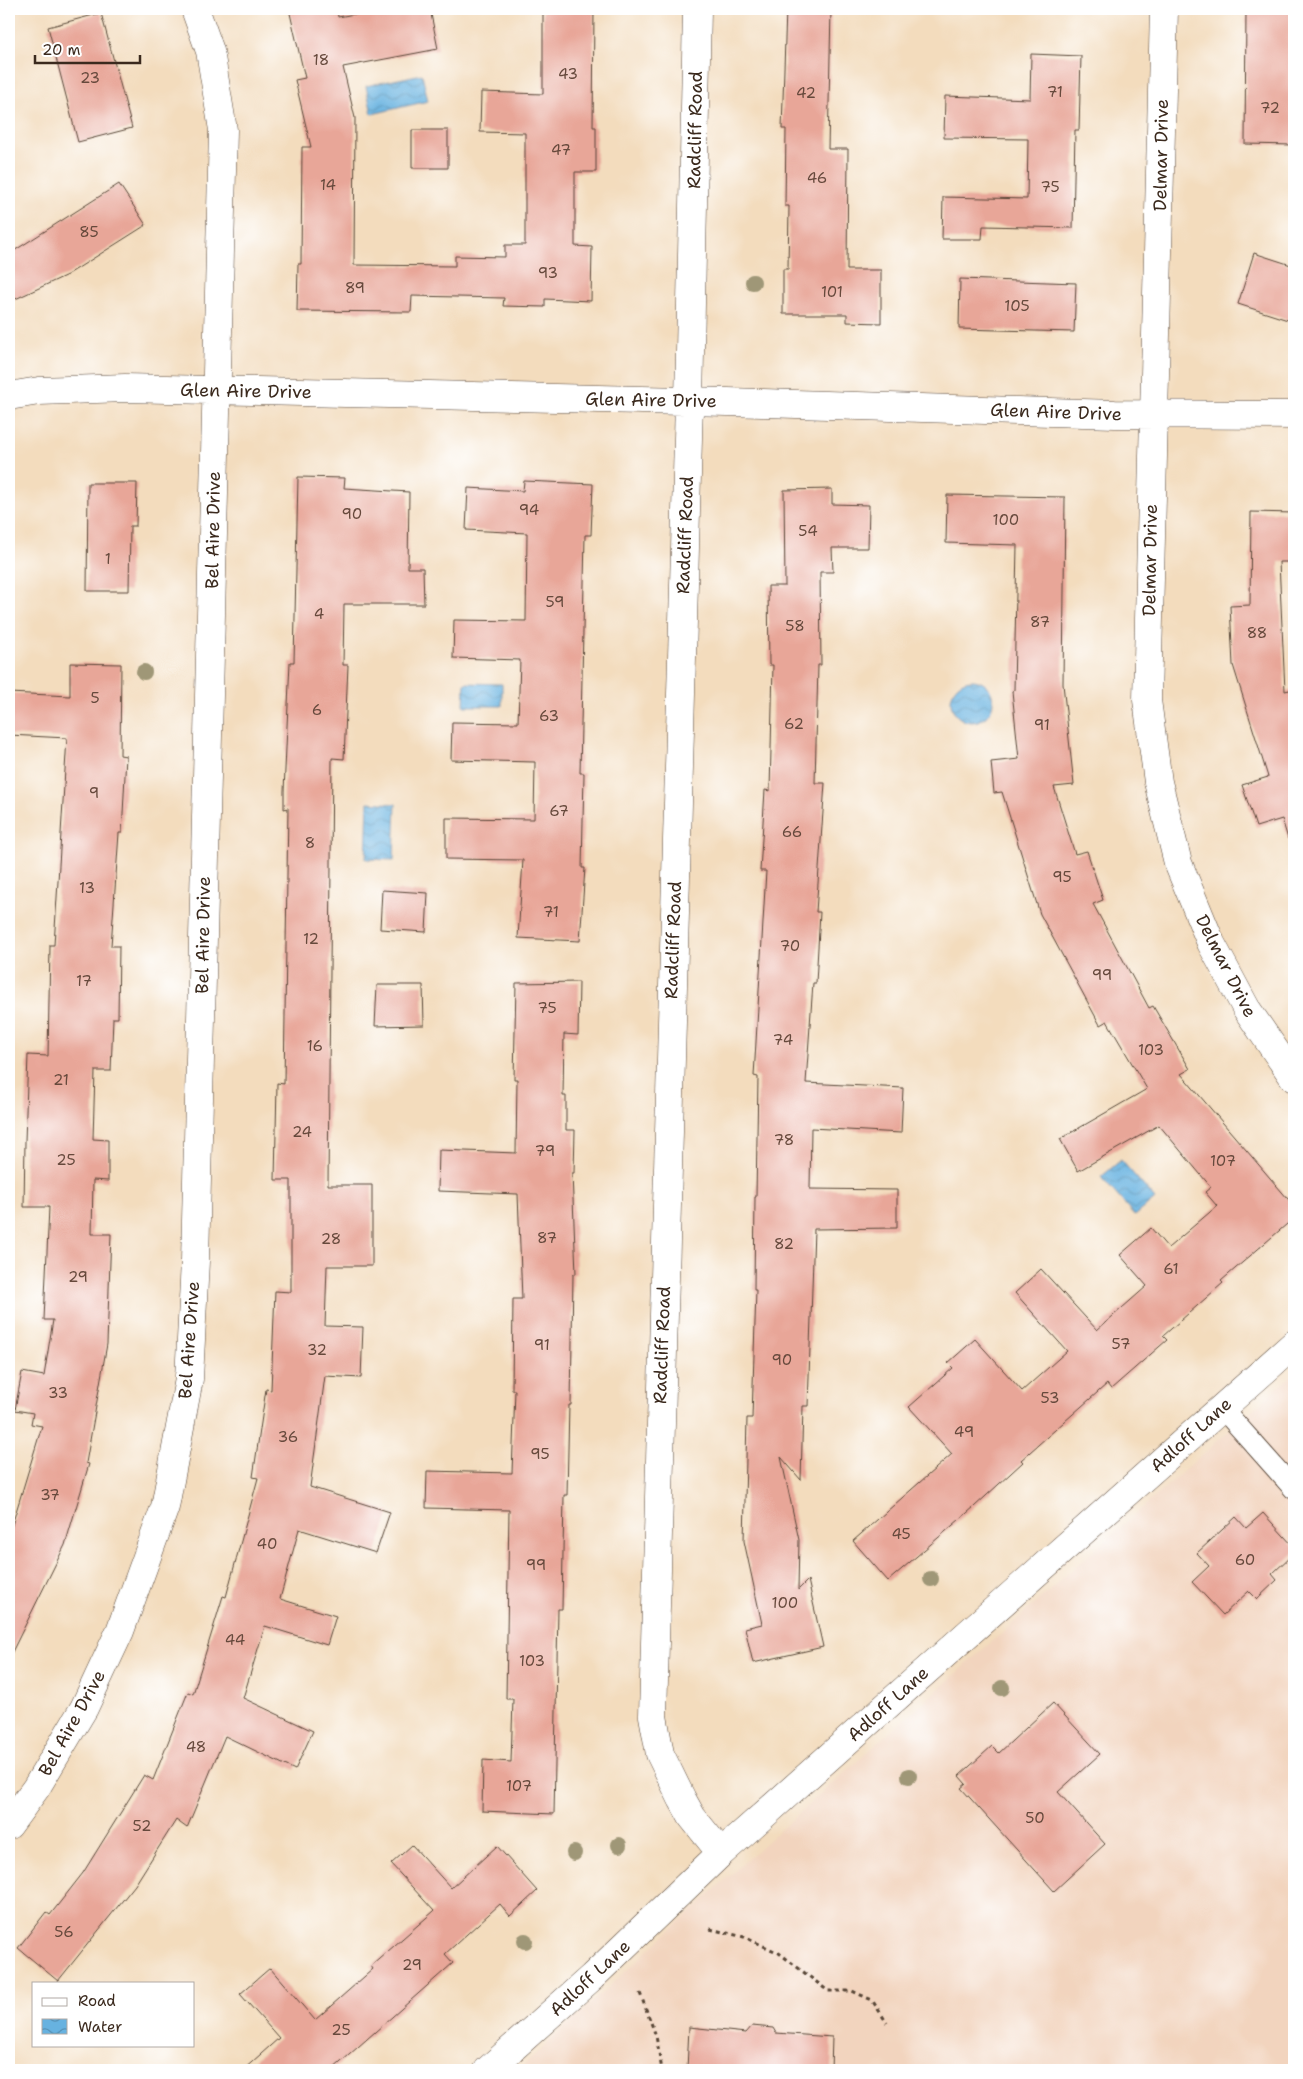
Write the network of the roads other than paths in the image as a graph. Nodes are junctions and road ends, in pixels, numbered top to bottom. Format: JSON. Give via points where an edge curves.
{"nodes":[{"id":1,"x":196,"y":9,"type":"edge"},
{"id":2,"x":697,"y":9,"type":"edge"},
{"id":3,"x":1164,"y":9,"type":"edge"},
{"id":4,"x":215,"y":390,"type":"junction"},
{"id":5,"x":9,"y":396,"type":"edge"},
{"id":6,"x":689,"y":402,"type":"junction"},
{"id":7,"x":1154,"y":415,"type":"junction"},
{"id":8,"x":1294,"y":415,"type":"edge"},
{"id":9,"x":1294,"y":1078,"type":"edge"},
{"id":10,"x":1294,"y":1344,"type":"edge"},
{"id":11,"x":1222,"y":1408,"type":"junction"},
{"id":12,"x":1294,"y":1489,"type":"edge"},
{"id":13,"x":9,"y":1824,"type":"edge"},
{"id":14,"x":721,"y":1853,"type":"junction"},
{"id":15,"x":488,"y":2070,"type":"edge"}],
"edges":[{"from":1,"to":4,"type":"street","name":"Bel Aire Drive","via":[[210,51],[223,130]]},
{"from":2,"to":6,"type":"street","name":"Radcliff Road"},
{"from":3,"to":7,"type":"street","name":"Delmar Drive"},
{"from":4,"to":5,"type":"street","name":"Glen Aire Drive","via":[[84,388]]},
{"from":4,"to":6,"type":"street","name":"Glen Aire Drive"},
{"from":4,"to":13,"type":"street","name":"Bel Aire Drive","via":[[195,1261],[189,1379],[165,1507],[120,1631],[84,1708],[36,1788]]},
{"from":6,"to":7,"type":"street","name":"Glen Aire Drive"},
{"from":6,"to":14,"type":"street","name":"Radcliff Road","via":[[653,1716],[660,1754],[682,1799]]},
{"from":7,"to":8,"type":"street","name":"Glen Aire Drive"},
{"from":7,"to":9,"type":"street","name":"Delmar Drive","via":[[1147,700],[1158,782],[1178,863],[1211,943],[1246,1008]]},
{"from":10,"to":11,"type":"street","name":"Adloff Lane"},
{"from":11,"to":12,"type":"lane"},
{"from":11,"to":14,"type":"street","name":"Adloff Lane"},
{"from":14,"to":15,"type":"street","name":"Adloff Lane","via":[[592,1977]]}]}
